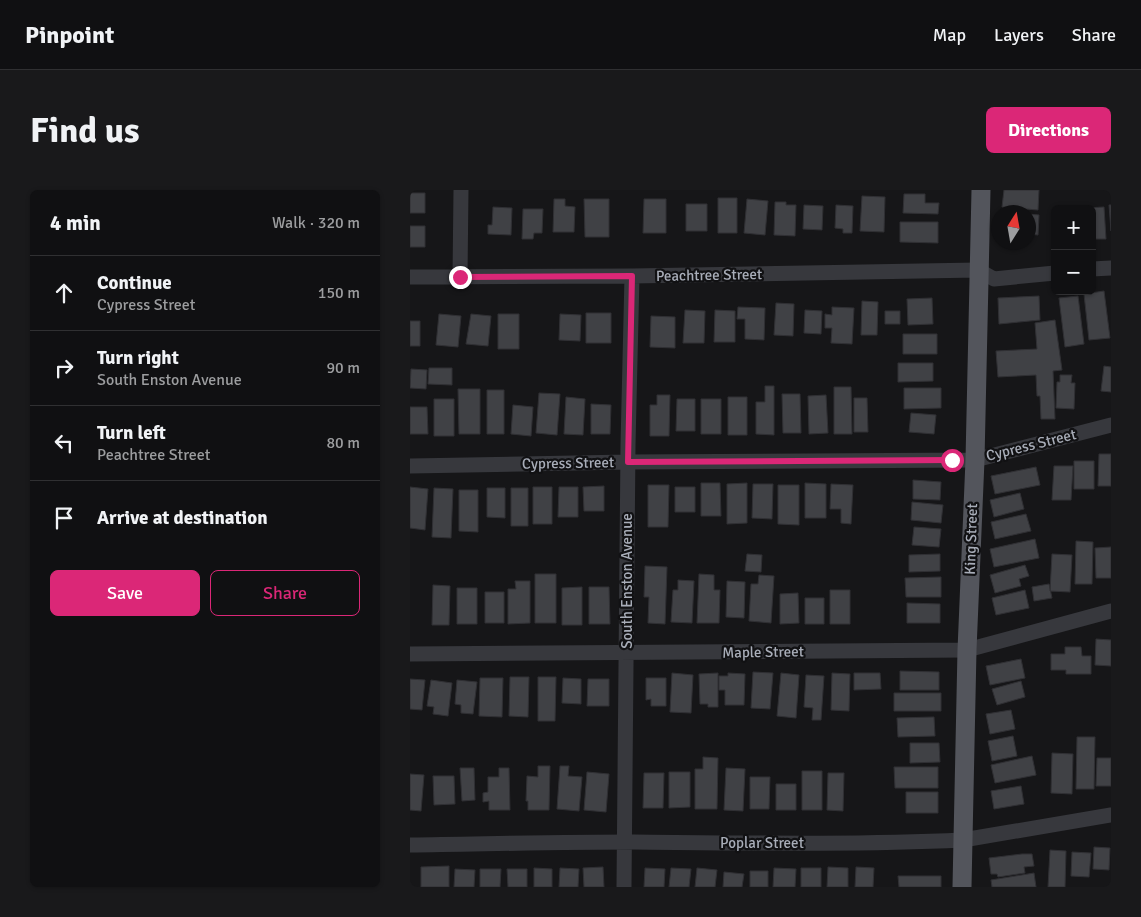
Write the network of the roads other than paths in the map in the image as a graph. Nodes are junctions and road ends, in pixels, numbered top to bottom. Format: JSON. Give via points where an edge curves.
{"nodes":[{"id":1,"x":461,"y":190,"type":"edge"},
{"id":2,"x":981,"y":190,"type":"edge"},
{"id":3,"x":1111,"y":268,"type":"edge"},
{"id":4,"x":978,"y":270,"type":"junction"},
{"id":5,"x":1096,"y":270,"type":"edge"},
{"id":6,"x":1051,"y":273,"type":"edge"},
{"id":7,"x":632,"y":276,"type":"junction"},
{"id":8,"x":410,"y":277,"type":"edge"},
{"id":9,"x":460,"y":277,"type":"junction"},
{"id":10,"x":1111,"y":425,"type":"edge"},
{"id":11,"x":974,"y":460,"type":"junction"},
{"id":12,"x":628,"y":462,"type":"junction"},
{"id":13,"x":410,"y":466,"type":"edge"},
{"id":14,"x":1111,"y":612,"type":"edge"},
{"id":15,"x":967,"y":650,"type":"junction"},
{"id":16,"x":627,"y":653,"type":"junction"},
{"id":17,"x":410,"y":654,"type":"edge"},
{"id":18,"x":1111,"y":815,"type":"edge"},
{"id":19,"x":963,"y":840,"type":"junction"},
{"id":20,"x":625,"y":842,"type":"junction"},
{"id":21,"x":410,"y":846,"type":"edge"},
{"id":22,"x":624,"y":887,"type":"edge"},
{"id":23,"x":962,"y":887,"type":"edge"}],
"edges":[{"from":1,"to":9,"type":"street"},
{"from":2,"to":4,"type":"main road","name":"King Street"},
{"from":3,"to":5,"type":"street"},
{"from":4,"to":6,"type":"street","via":[[994,279]]},
{"from":4,"to":7,"type":"street","name":"Peachtree Street"},
{"from":4,"to":11,"type":"main road","name":"King Street"},
{"from":7,"to":9,"type":"street","name":"Peachtree Street"},
{"from":7,"to":12,"type":"street","name":"South Enston Avenue"},
{"from":8,"to":9,"type":"street","name":"Peachtree Street"},
{"from":10,"to":11,"type":"street","name":"Cypress Street"},
{"from":11,"to":12,"type":"street","name":"Cypress Street"},
{"from":11,"to":15,"type":"main road","name":"King Street"},
{"from":12,"to":13,"type":"street","name":"Cypress Street"},
{"from":12,"to":16,"type":"street","name":"South Enston Avenue"},
{"from":14,"to":15,"type":"street","name":"Maple Street"},
{"from":15,"to":16,"type":"street","name":"Maple Street"},
{"from":15,"to":19,"type":"main road","name":"King Street"},
{"from":16,"to":17,"type":"street","name":"Maple Street"},
{"from":16,"to":20,"type":"street","name":"South Enston Avenue"},
{"from":18,"to":19,"type":"street","name":"Poplar Street"},
{"from":19,"to":20,"type":"street","name":"Poplar Street"},
{"from":19,"to":23,"type":"main road","name":"King Street"},
{"from":20,"to":21,"type":"street","name":"Poplar Street"},
{"from":20,"to":22,"type":"street","name":"South Enston Avenue"}]}
